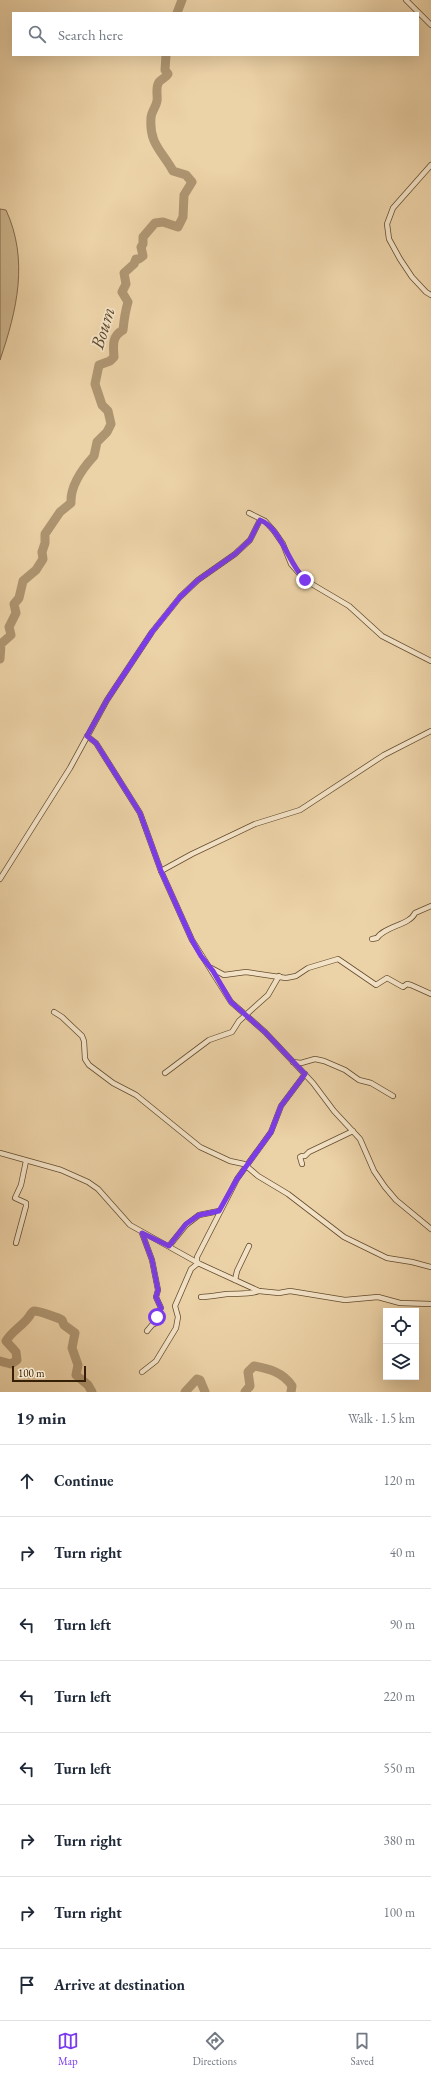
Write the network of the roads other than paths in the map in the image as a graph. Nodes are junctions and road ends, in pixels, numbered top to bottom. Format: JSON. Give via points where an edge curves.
{"nodes":[{"id":1,"x":406,"y":0,"type":"edge"},
{"id":2,"x":418,"y":12,"type":"edge"},
{"id":3,"x":419,"y":13,"type":"edge"},
{"id":4,"x":431,"y":25,"type":"edge"},
{"id":5,"x":431,"y":165,"type":"edge"},
{"id":6,"x":431,"y":295,"type":"edge"},
{"id":7,"x":249,"y":513,"type":"dead end"},
{"id":8,"x":260,"y":520,"type":"junction"},
{"id":9,"x":431,"y":661,"type":"edge"},
{"id":10,"x":431,"y":731,"type":"edge"},
{"id":11,"x":87,"y":736,"type":"junction"},
{"id":12,"x":161,"y":871,"type":"junction"},
{"id":13,"x":0,"y":879,"type":"edge"},
{"id":14,"x":431,"y":906,"type":"edge"},
{"id":15,"x":372,"y":939,"type":"dead end"},
{"id":16,"x":211,"y":968,"type":"junction"},
{"id":17,"x":279,"y":976,"type":"junction"},
{"id":18,"x":431,"y":994,"type":"edge"},
{"id":19,"x":54,"y":1012,"type":"dead end"},
{"id":20,"x":246,"y":1016,"type":"junction"},
{"id":21,"x":293,"y":1062,"type":"junction"},
{"id":22,"x":165,"y":1073,"type":"dead end"},
{"id":23,"x":305,"y":1074,"type":"junction"},
{"id":24,"x":392,"y":1096,"type":"dead end"},
{"id":25,"x":353,"y":1131,"type":"junction"},
{"id":26,"x":0,"y":1153,"type":"edge"},
{"id":27,"x":26,"y":1161,"type":"junction"},
{"id":28,"x":302,"y":1164,"type":"dead end"},
{"id":29,"x":246,"y":1166,"type":"junction"},
{"id":30,"x":219,"y":1211,"type":"junction"},
{"id":31,"x":431,"y":1228,"type":"edge"},
{"id":32,"x":142,"y":1233,"type":"junction"},
{"id":33,"x":16,"y":1243,"type":"dead end"},
{"id":34,"x":169,"y":1246,"type":"junction"},
{"id":35,"x":249,"y":1246,"type":"dead end"},
{"id":36,"x":197,"y":1262,"type":"junction"},
{"id":37,"x":431,"y":1267,"type":"edge"},
{"id":38,"x":235,"y":1280,"type":"junction"},
{"id":39,"x":259,"y":1291,"type":"junction"},
{"id":40,"x":201,"y":1297,"type":"dead end"},
{"id":41,"x":431,"y":1304,"type":"edge"},
{"id":42,"x":146,"y":1331,"type":"dead end"},
{"id":43,"x":142,"y":1372,"type":"dead end"}],
"edges":[{"from":1,"to":2,"type":"street"},
{"from":3,"to":4,"type":"street"},
{"from":5,"to":6,"type":"street","via":[[393,208],[387,224],[389,239],[400,259],[412,277]]},
{"from":7,"to":8,"type":"street"},
{"from":8,"to":9,"type":"street","via":[[265,521],[274,531],[283,544],[291,564],[305,580],[349,606],[382,636]]},
{"from":8,"to":11,"type":"street","via":[[250,540],[180,597],[152,632],[107,700]]},
{"from":10,"to":12,"type":"street","via":[[384,756],[300,810],[255,824]]},
{"from":11,"to":12,"type":"street","via":[[96,743],[140,813]]},
{"from":11,"to":13,"type":"street","via":[[70,768]]},
{"from":12,"to":16,"type":"street","via":[[192,940]]},
{"from":14,"to":15,"type":"street","via":[[415,913],[413,917],[396,927],[380,932],[377,938]]},
{"from":16,"to":17,"type":"street","via":[[224,975],[246,972]]},
{"from":16,"to":20,"type":"street","via":[[231,1002]]},
{"from":17,"to":18,"type":"street","via":[[296,976],[308,968],[338,959],[376,985],[387,978],[403,987],[411,985]]},
{"from":17,"to":20,"type":"street","via":[[268,995]]},
{"from":19,"to":29,"type":"street","via":[[82,1036],[85,1059],[98,1073],[136,1095],[200,1147]]},
{"from":20,"to":21,"type":"street"},
{"from":20,"to":22,"type":"street","via":[[232,1032],[209,1040]]},
{"from":21,"to":23,"type":"street"},
{"from":21,"to":24,"type":"street","via":[[301,1063],[315,1059],[324,1061]]},
{"from":23,"to":25,"type":"street"},
{"from":23,"to":29,"type":"street","via":[[281,1106],[271,1132]]},
{"from":25,"to":28,"type":"street","via":[[300,1157]]},
{"from":25,"to":31,"type":"street","via":[[360,1139],[374,1171],[385,1187],[396,1200]]},
{"from":26,"to":27,"type":"street"},
{"from":27,"to":32,"type":"street","via":[[61,1170],[88,1182],[98,1189],[130,1225]]},
{"from":27,"to":33,"type":"street","via":[[21,1185],[15,1198],[26,1203]]},
{"from":29,"to":30,"type":"street"},
{"from":29,"to":37,"type":"street","via":[[344,1237],[387,1258]]},
{"from":30,"to":34,"type":"street","via":[[199,1215],[186,1224]]},
{"from":30,"to":36,"type":"street"},
{"from":32,"to":34,"type":"street"},
{"from":32,"to":42,"type":"street","via":[[152,1260],[158,1290],[156,1297],[161,1308],[157,1312],[158,1322]]},
{"from":34,"to":36,"type":"street"},
{"from":35,"to":38,"type":"street"},
{"from":36,"to":38,"type":"street"},
{"from":36,"to":43,"type":"street","via":[[187,1277],[175,1306],[178,1317],[174,1333],[156,1361]]},
{"from":38,"to":39,"type":"street"},
{"from":39,"to":40,"type":"street"},
{"from":39,"to":41,"type":"street","via":[[290,1291],[345,1300],[378,1297],[400,1303]]}]}
